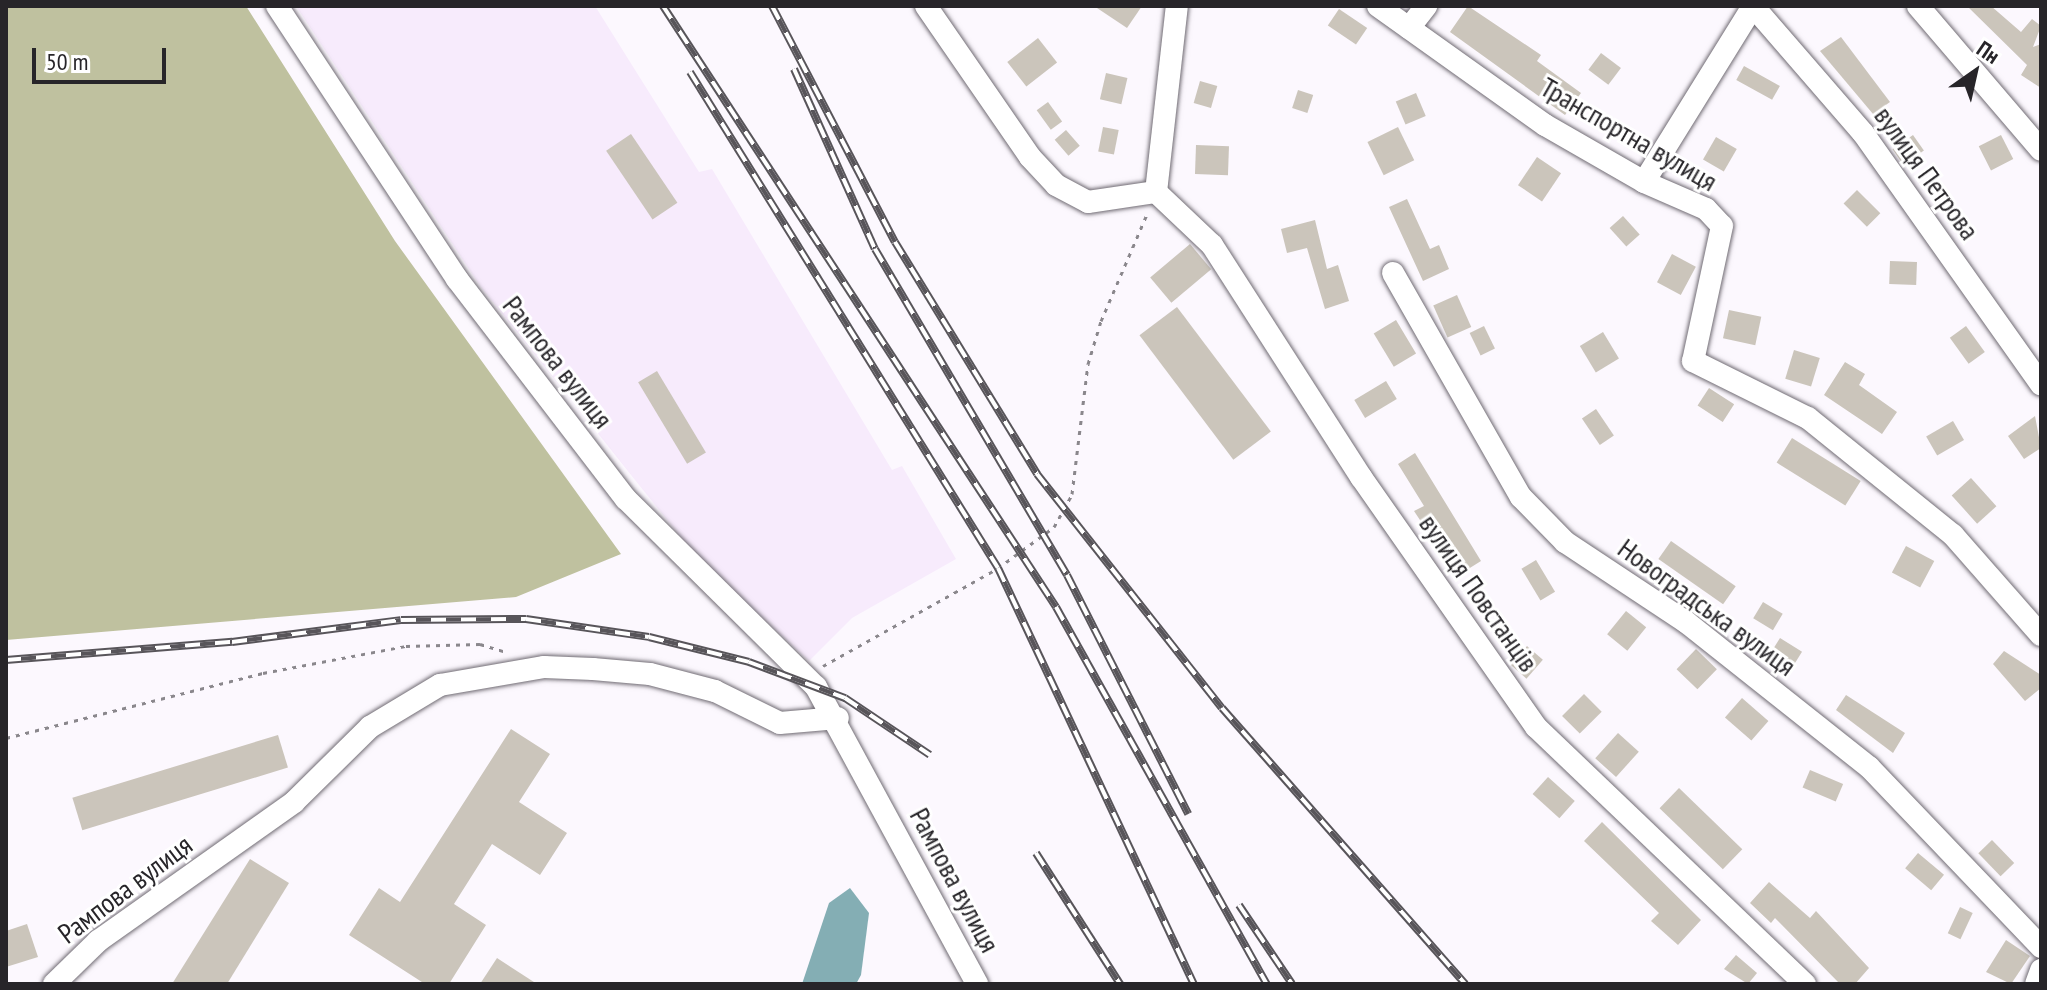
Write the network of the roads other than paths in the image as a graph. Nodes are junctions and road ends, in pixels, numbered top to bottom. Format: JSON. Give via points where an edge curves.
{"nodes":[{"id":1,"x":277,"y":6,"type":"edge"},
{"id":2,"x":926,"y":6,"type":"edge"},
{"id":3,"x":1177,"y":6,"type":"edge"},
{"id":4,"x":1378,"y":6,"type":"edge"},
{"id":5,"x":1426,"y":6,"type":"edge"},
{"id":6,"x":1753,"y":6,"type":"edge"},
{"id":7,"x":1918,"y":6,"type":"edge"},
{"id":8,"x":1409,"y":28,"type":"junction"},
{"id":9,"x":2041,"y":150,"type":"edge"},
{"id":10,"x":1644,"y":182,"type":"junction"},
{"id":11,"x":1156,"y":192,"type":"junction"},
{"id":12,"x":1393,"y":273,"type":"dead end"},
{"id":13,"x":2041,"y":384,"type":"edge"},
{"id":14,"x":2041,"y":635,"type":"edge"},
{"id":15,"x":838,"y":718,"type":"junction"},
{"id":16,"x":2041,"y":947,"type":"edge"},
{"id":17,"x":2041,"y":970,"type":"edge"},
{"id":18,"x":54,"y":984,"type":"edge"},
{"id":19,"x":977,"y":984,"type":"edge"},
{"id":20,"x":1805,"y":984,"type":"edge"},
{"id":21,"x":2036,"y":984,"type":"edge"}],
"edges":[{"from":1,"to":15,"type":"street","name":"Рампова вулиця","via":[[457,279],[626,499],[816,687]]},
{"from":2,"to":11,"type":"street","via":[[1030,157],[1056,185],[1088,202]]},
{"from":3,"to":11,"type":"street"},
{"from":4,"to":8,"type":"street","name":"Транспортна вулиця"},
{"from":5,"to":8,"type":"street"},
{"from":6,"to":10,"type":"street"},
{"from":6,"to":13,"type":"street","name":"вулиця Петрова","via":[[1863,133]]},
{"from":7,"to":9,"type":"street"},
{"from":8,"to":10,"type":"street","name":"Транспортна вулиця","via":[[1545,125]]},
{"from":10,"to":14,"type":"street","name":"Транспортна вулиця","via":[[1706,209],[1722,226],[1693,361],[1820,428],[1953,535]]},
{"from":11,"to":20,"type":"street","name":"вулиця Повстанців","via":[[1212,245],[1361,477],[1536,727]]},
{"from":12,"to":16,"type":"street","name":"Новоградська вулиця","via":[[1521,497],[1565,542],[1686,622],[1869,767]]},
{"from":15,"to":18,"type":"street","name":"Рампова вулиця","via":[[780,723],[715,691],[650,674],[544,667],[440,685],[400,704],[294,802],[98,941]]},
{"from":15,"to":19,"type":"street","name":"Рампова вулиця"},
{"from":17,"to":21,"type":"street"}]}
